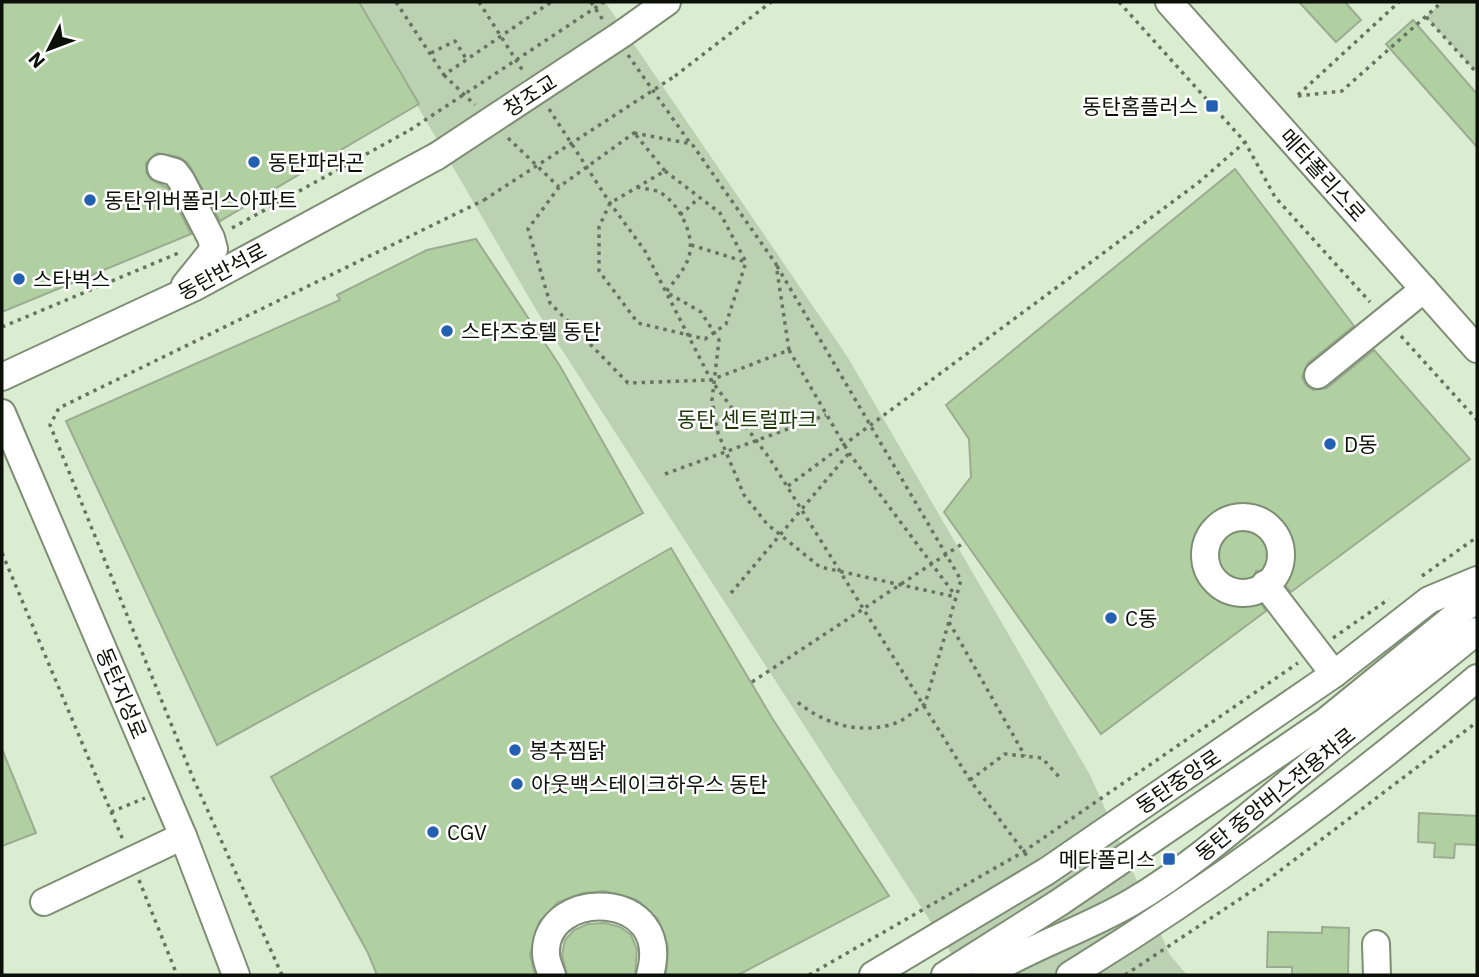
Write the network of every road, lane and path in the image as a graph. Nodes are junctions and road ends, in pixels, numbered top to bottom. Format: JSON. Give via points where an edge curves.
{"nodes":[{"id":1,"x":396,"y":2,"type":"edge"},
{"id":2,"x":479,"y":2,"type":"edge"},
{"id":3,"x":551,"y":2,"type":"edge"},
{"id":4,"x":591,"y":2,"type":"edge"},
{"id":5,"x":604,"y":2,"type":"edge"},
{"id":6,"x":667,"y":2,"type":"edge"},
{"id":7,"x":771,"y":2,"type":"edge"},
{"id":8,"x":1119,"y":2,"type":"edge"},
{"id":9,"x":1169,"y":2,"type":"edge"},
{"id":10,"x":1399,"y":2,"type":"edge"},
{"id":11,"x":1442,"y":2,"type":"edge"},
{"id":12,"x":544,"y":4,"type":"edge"},
{"id":13,"x":1426,"y":17,"type":"junction"},
{"id":14,"x":617,"y":34,"type":"junction"},
{"id":15,"x":501,"y":38,"type":"junction"},
{"id":16,"x":430,"y":54,"type":"junction"},
{"id":17,"x":467,"y":60,"type":"junction"},
{"id":18,"x":516,"y":60,"type":"junction"},
{"id":19,"x":1477,"y":74,"type":"edge"},
{"id":20,"x":530,"y":81,"type":"dead end"},
{"id":21,"x":545,"y":103,"type":"dead end"},
{"id":22,"x":410,"y":130,"type":"dead end"},
{"id":23,"x":634,"y":133,"type":"junction"},
{"id":24,"x":1245,"y":142,"type":"junction"},
{"id":25,"x":692,"y":144,"type":"junction"},
{"id":26,"x":437,"y":156,"type":"joint"},
{"id":27,"x":588,"y":166,"type":"junction"},
{"id":28,"x":161,"y":168,"type":"dead end"},
{"id":29,"x":665,"y":171,"type":"junction"},
{"id":30,"x":653,"y":178,"type":"junction"},
{"id":31,"x":637,"y":187,"type":"junction"},
{"id":32,"x":648,"y":190,"type":"junction"},
{"id":33,"x":700,"y":197,"type":"junction"},
{"id":34,"x":610,"y":203,"type":"junction"},
{"id":35,"x":680,"y":215,"type":"junction"},
{"id":36,"x":691,"y":245,"type":"junction"},
{"id":37,"x":746,"y":262,"type":"junction"},
{"id":38,"x":776,"y":264,"type":"junction"},
{"id":39,"x":1424,"y":289,"type":"junction"},
{"id":40,"x":666,"y":292,"type":"junction"},
{"id":41,"x":174,"y":297,"type":"junction"},
{"id":42,"x":1386,"y":320,"type":"junction"},
{"id":43,"x":715,"y":332,"type":"junction"},
{"id":44,"x":690,"y":337,"type":"junction"},
{"id":45,"x":1477,"y":349,"type":"edge"},
{"id":46,"x":789,"y":350,"type":"junction"},
{"id":47,"x":1318,"y":375,"type":"dead end"},
{"id":48,"x":2,"y":377,"type":"edge"},
{"id":49,"x":714,"y":381,"type":"junction"},
{"id":50,"x":2,"y":413,"type":"edge"},
{"id":51,"x":826,"y":415,"type":"junction"},
{"id":52,"x":1477,"y":420,"type":"edge"},
{"id":53,"x":871,"y":426,"type":"junction"},
{"id":54,"x":757,"y":441,"type":"junction"},
{"id":55,"x":844,"y":445,"type":"junction"},
{"id":56,"x":725,"y":452,"type":"junction"},
{"id":57,"x":849,"y":453,"type":"junction"},
{"id":58,"x":665,"y":474,"type":"dead end"},
{"id":59,"x":788,"y":486,"type":"junction"},
{"id":60,"x":802,"y":509,"type":"junction"},
{"id":61,"x":780,"y":535,"type":"junction"},
{"id":62,"x":1477,"y":537,"type":"edge"},
{"id":63,"x":965,"y":542,"type":"dead end"},
{"id":64,"x":2,"y":553,"type":"edge"},
{"id":65,"x":841,"y":572,"type":"junction"},
{"id":66,"x":1477,"y":580,"type":"edge"},
{"id":67,"x":1413,"y":583,"type":"dead end"},
{"id":68,"x":1265,"y":584,"type":"junction"},
{"id":69,"x":731,"y":593,"type":"dead end"},
{"id":70,"x":956,"y":597,"type":"junction"},
{"id":71,"x":1391,"y":598,"type":"dead end"},
{"id":72,"x":1477,"y":598,"type":"edge"},
{"id":73,"x":949,"y":622,"type":"junction"},
{"id":74,"x":1477,"y":631,"type":"edge"},
{"id":75,"x":1477,"y":644,"type":"edge"},
{"id":76,"x":1316,"y":650,"type":"junction"},
{"id":77,"x":1334,"y":674,"type":"junction"},
{"id":78,"x":1477,"y":678,"type":"edge"},
{"id":79,"x":752,"y":682,"type":"dead end"},
{"id":80,"x":796,"y":701,"type":"dead end"},
{"id":81,"x":925,"y":704,"type":"junction"},
{"id":82,"x":1477,"y":722,"type":"edge"},
{"id":83,"x":1025,"y":756,"type":"junction"},
{"id":84,"x":1061,"y":779,"type":"dead end"},
{"id":85,"x":970,"y":780,"type":"junction"},
{"id":86,"x":183,"y":836,"type":"junction"},
{"id":87,"x":1023,"y":852,"type":"junction"},
{"id":88,"x":131,"y":860,"type":"junction"},
{"id":89,"x":1040,"y":875,"type":"junction"},
{"id":90,"x":44,"y":902,"type":"dead end"},
{"id":91,"x":1376,"y":944,"type":"dead end"},
{"id":92,"x":177,"y":975,"type":"edge"},
{"id":93,"x":236,"y":975,"type":"edge"},
{"id":94,"x":282,"y":975,"type":"edge"},
{"id":95,"x":552,"y":975,"type":"edge"},
{"id":96,"x":650,"y":975,"type":"edge"},
{"id":97,"x":809,"y":975,"type":"edge"},
{"id":98,"x":873,"y":975,"type":"edge"},
{"id":99,"x":945,"y":975,"type":"edge"},
{"id":100,"x":985,"y":975,"type":"edge"},
{"id":101,"x":1008,"y":975,"type":"edge"},
{"id":102,"x":1070,"y":975,"type":"edge"},
{"id":103,"x":1125,"y":975,"type":"edge"},
{"id":104,"x":1377,"y":975,"type":"edge"}],
"edges":[{"from":1,"to":16,"type":"path"},
{"from":2,"to":15,"type":"path"},
{"from":3,"to":12,"type":"path"},
{"from":4,"to":14,"type":"path"},
{"from":5,"to":18,"type":"path","bridge":true},
{"from":6,"to":14,"type":"street"},
{"from":7,"to":94,"type":"path","bridge":true,"via":[[675,76],[484,200],[59,408],[50,425],[193,778]]},
{"from":8,"to":24,"type":"path"},
{"from":9,"to":39,"type":"street","name":"메타폴리스로"},
{"from":10,"to":13,"type":"path","via":[[1298,96],[1342,91]]},
{"from":11,"to":13,"type":"path"},
{"from":12,"to":15,"type":"path"},
{"from":13,"to":19,"type":"path"},
{"from":14,"to":25,"type":"path"},
{"from":14,"to":26,"type":"street","name":"창조교","bridge":true},
{"from":15,"to":17,"type":"path"},
{"from":15,"to":18,"type":"path"},
{"from":16,"to":17,"type":"path","via":[[455,41]]},
{"from":16,"to":17,"type":"path","via":[[444,75]]},
{"from":18,"to":20,"type":"path"},
{"from":18,"to":22,"type":"path","bridge":true},
{"from":21,"to":27,"type":"path"},
{"from":23,"to":25,"type":"path"},
{"from":23,"to":27,"type":"path"},
{"from":23,"to":29,"type":"path"},
{"from":24,"to":42,"type":"path","via":[[1275,197]]},
{"from":24,"to":53,"type":"path","via":[[1198,183]]},
{"from":25,"to":38,"type":"path"},
{"from":26,"to":41,"type":"street","name":"동탄반석로"},
{"from":27,"to":34,"type":"path"},
{"from":27,"to":49,"type":"path","via":[[559,187],[528,229],[550,303],[628,383]]},
{"from":28,"to":41,"type":"street","via":[[175,172],[181,180],[214,249]]},
{"from":29,"to":30,"type":"path"},
{"from":29,"to":33,"type":"path"},
{"from":30,"to":31,"type":"path"},
{"from":30,"to":32,"type":"path"},
{"from":31,"to":32,"type":"path"},
{"from":31,"to":34,"type":"path"},
{"from":32,"to":35,"type":"path","via":[[659,192]]},
{"from":33,"to":35,"type":"path"},
{"from":33,"to":37,"type":"path","via":[[720,213]]},
{"from":34,"to":40,"type":"path","via":[[645,251]]},
{"from":34,"to":44,"type":"path","via":[[599,227],[599,271],[638,323]]},
{"from":35,"to":36,"type":"path"},
{"from":36,"to":37,"type":"path"},
{"from":36,"to":40,"type":"path","via":[[688,259]]},
{"from":37,"to":43,"type":"path","via":[[726,324]]},
{"from":38,"to":46,"type":"path"},
{"from":38,"to":53,"type":"path"},
{"from":39,"to":42,"type":"street"},
{"from":39,"to":45,"type":"street","name":"메타폴리스로"},
{"from":40,"to":43,"type":"path","via":[[701,312]]},
{"from":40,"to":44,"type":"path"},
{"from":41,"to":48,"type":"street","name":"동탄반석로"},
{"from":42,"to":47,"type":"street"},
{"from":42,"to":52,"type":"path"},
{"from":43,"to":44,"type":"path","via":[[705,339]]},
{"from":43,"to":49,"type":"path","via":[[719,356]]},
{"from":44,"to":49,"type":"path"},
{"from":46,"to":49,"type":"path"},
{"from":46,"to":51,"type":"path"},
{"from":49,"to":54,"type":"path"},
{"from":49,"to":56,"type":"path","via":[[712,400]]},
{"from":50,"to":86,"type":"street","name":"동탄지성로"},
{"from":51,"to":54,"type":"path"},
{"from":51,"to":55,"type":"path"},
{"from":53,"to":55,"type":"path"},
{"from":53,"to":70,"type":"path","via":[[961,580]]},
{"from":54,"to":56,"type":"path"},
{"from":54,"to":59,"type":"path"},
{"from":55,"to":57,"type":"path"},
{"from":55,"to":59,"type":"path"},
{"from":56,"to":58,"type":"path"},
{"from":56,"to":61,"type":"path","via":[[744,495]]},
{"from":57,"to":60,"type":"path"},
{"from":57,"to":70,"type":"path"},
{"from":59,"to":60,"type":"path"},
{"from":60,"to":61,"type":"path"},
{"from":60,"to":65,"type":"path"},
{"from":61,"to":65,"type":"path","via":[[820,567]]},
{"from":61,"to":69,"type":"path"},
{"from":62,"to":67,"type":"path"},
{"from":63,"to":79,"type":"path","bridge":true},
{"from":64,"to":88,"type":"path"},
{"from":65,"to":70,"type":"path"},
{"from":65,"to":81,"type":"path"},
{"from":66,"to":77,"type":"street","name":"동탄중앙로","via":[[1429,600]]},
{"from":68,"to":68,"type":"street","via":[[1280,566],[1282,547],[1274,529],[1258,519],[1217,520],[1203,561],[1212,581],[1229,592],[1248,593]]},
{"from":68,"to":76,"type":"street"},
{"from":70,"to":73,"type":"path"},
{"from":71,"to":76,"type":"path"},
{"from":72,"to":99,"type":"street","name":"동탄중앙로","via":[[1325,722]]},
{"from":73,"to":81,"type":"path"},
{"from":73,"to":83,"type":"path"},
{"from":74,"to":100,"type":"street","name":"동탄 중앙버스전용차로","via":[[1230,834],[1132,902],[1029,949]]},
{"from":75,"to":101,"type":"street","name":"동탄 중앙버스전용차로","via":[[1224,854],[1129,919],[1034,959]]},
{"from":76,"to":77,"type":"street"},
{"from":76,"to":87,"type":"path"},
{"from":77,"to":89,"type":"street","name":"동탄중앙로"},
{"from":78,"to":102,"type":"street","via":[[1404,740],[1237,866]]},
{"from":80,"to":81,"type":"path","via":[[816,717],[838,726],[868,727],[894,724]]},
{"from":81,"to":85,"type":"path"},
{"from":82,"to":103,"type":"path","via":[[1261,886]]},
{"from":83,"to":84,"type":"path","via":[[1042,758]]},
{"from":83,"to":85,"type":"path","via":[[1006,754]]},
{"from":85,"to":87,"type":"path"},
{"from":86,"to":88,"type":"street"},
{"from":86,"to":93,"type":"street","name":"동탄지성로"},
{"from":87,"to":89,"type":"path"},
{"from":87,"to":97,"type":"path"},
{"from":88,"to":90,"type":"street"},
{"from":88,"to":92,"type":"path"},
{"from":89,"to":98,"type":"street","name":"동탄중앙로"},
{"from":91,"to":104,"type":"street"},
{"from":95,"to":96,"type":"street","via":[[546,953],[554,926],[576,904],[603,904],[630,912],[649,932],[655,957]]}]}
